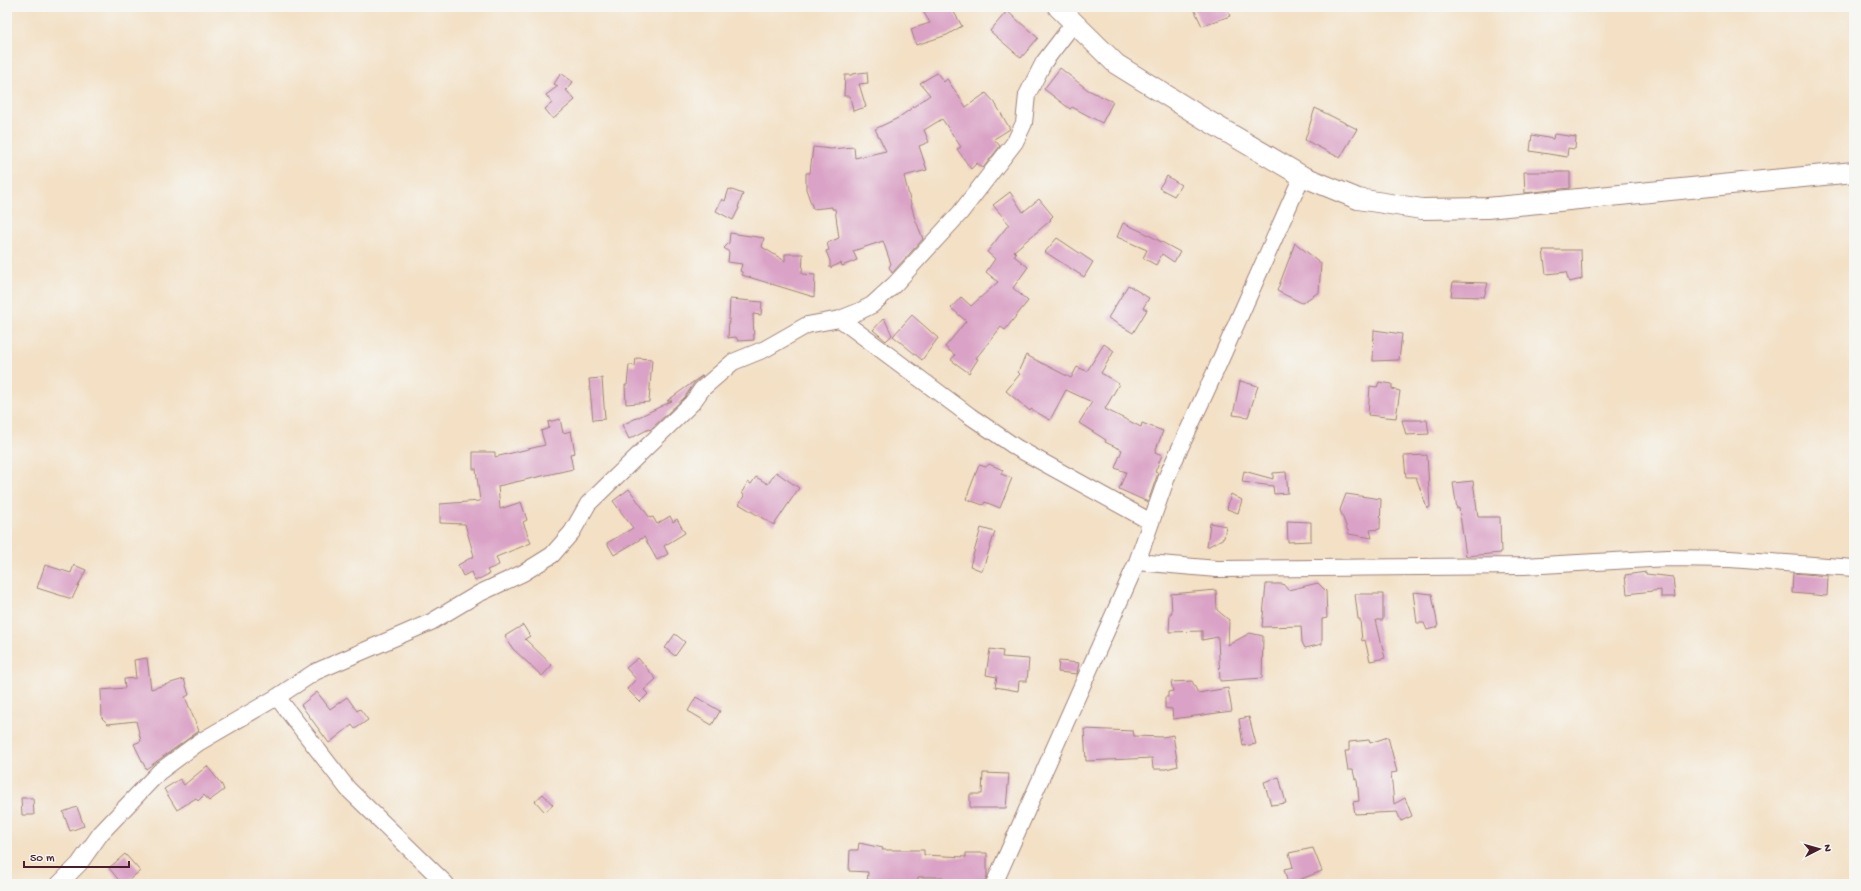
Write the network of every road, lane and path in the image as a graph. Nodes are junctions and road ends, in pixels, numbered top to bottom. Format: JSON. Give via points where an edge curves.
{"nodes":[{"id":1,"x":1058,"y":7,"type":"edge"},
{"id":2,"x":1073,"y":24,"type":"junction"},
{"id":3,"x":1854,"y":172,"type":"edge"},
{"id":4,"x":1302,"y":176,"type":"junction"},
{"id":5,"x":840,"y":319,"type":"junction"},
{"id":6,"x":1151,"y":522,"type":"junction"},
{"id":7,"x":1137,"y":562,"type":"junction"},
{"id":8,"x":1854,"y":568,"type":"edge"},
{"id":9,"x":278,"y":697,"type":"junction"},
{"id":10,"x":59,"y":884,"type":"edge"},
{"id":11,"x":446,"y":884,"type":"edge"},
{"id":12,"x":994,"y":884,"type":"edge"}],
"edges":[{"from":1,"to":2,"type":"main road"},
{"from":2,"to":4,"type":"main road","via":[[1116,64]]},
{"from":2,"to":5,"type":"street","via":[[1044,62],[1027,95],[1024,123],[1016,142],[960,213],[895,284],[872,305]]},
{"from":3,"to":4,"type":"main road","via":[[1487,208],[1422,209],[1358,198]]},
{"from":4,"to":6,"type":"street","via":[[1168,474]]},
{"from":5,"to":6,"type":"street","via":[[1017,448]]},
{"from":5,"to":9,"type":"street","via":[[807,325],[765,349],[733,362],[702,389],[692,403],[588,504],[572,532],[552,555],[431,622],[315,672]]},
{"from":6,"to":7,"type":"street"},
{"from":7,"to":8,"type":"street","via":[[1218,569],[1524,566],[1668,558],[1730,559]]},
{"from":7,"to":12,"type":"street"},
{"from":9,"to":10,"type":"street","via":[[198,743],[159,772]]},
{"from":9,"to":11,"type":"street","via":[[348,789]]}]}
